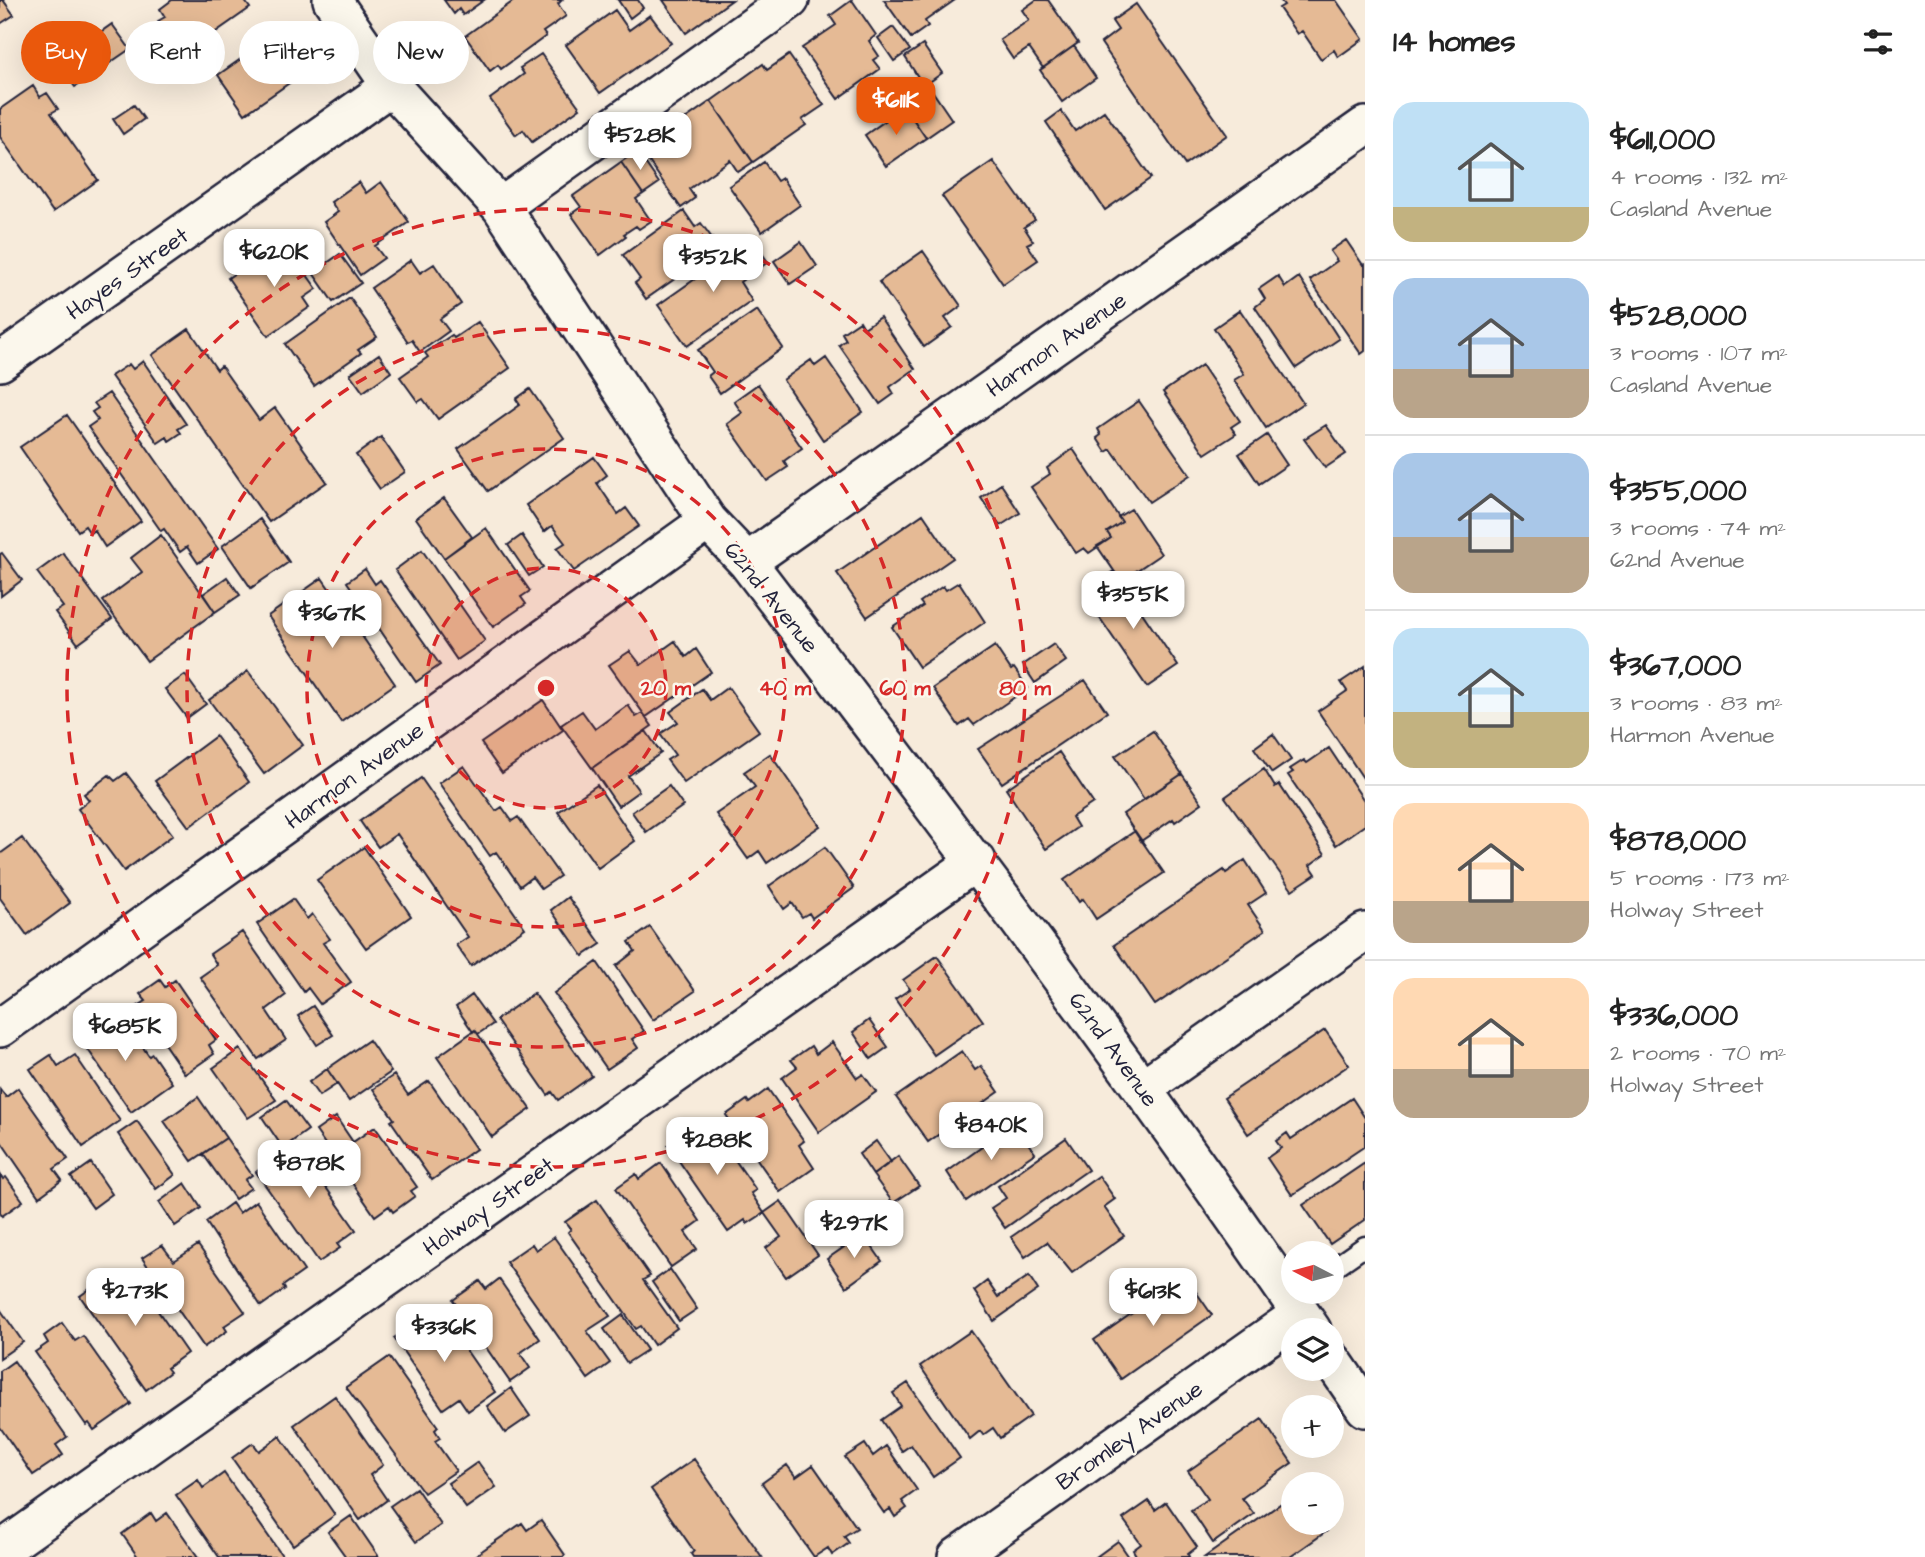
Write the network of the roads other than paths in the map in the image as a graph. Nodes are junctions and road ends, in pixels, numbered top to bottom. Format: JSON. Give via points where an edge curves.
{"nodes":[{"id":1,"x":332,"y":0,"type":"edge"},
{"id":2,"x":790,"y":0,"type":"edge"},
{"id":3,"x":391,"y":86,"type":"junction"},
{"id":4,"x":1365,"y":126,"type":"edge"},
{"id":5,"x":501,"y":207,"type":"junction"},
{"id":6,"x":0,"y":362,"type":"edge"},
{"id":7,"x":708,"y":522,"type":"junction"},
{"id":8,"x":747,"y":562,"type":"junction"},
{"id":9,"x":977,"y":861,"type":"junction"},
{"id":10,"x":1365,"y":932,"type":"edge"},
{"id":11,"x":0,"y":1028,"type":"edge"},
{"id":12,"x":1143,"y":1088,"type":"junction"},
{"id":13,"x":1365,"y":1246,"type":"edge"},
{"id":14,"x":1344,"y":1261,"type":"edge"},
{"id":15,"x":1300,"y":1308,"type":"edge"},
{"id":16,"x":1344,"y":1377,"type":"edge"},
{"id":17,"x":1365,"y":1408,"type":"edge"},
{"id":18,"x":0,"y":1551,"type":"edge"},
{"id":19,"x":957,"y":1557,"type":"edge"}],
"edges":[{"from":1,"to":3,"type":"street","name":"62nd Avenue"},
{"from":2,"to":5,"type":"street"},
{"from":3,"to":5,"type":"street","name":"62nd Avenue"},
{"from":3,"to":6,"type":"street","name":"Hayes Street"},
{"from":4,"to":8,"type":"street","name":"Harmon Avenue"},
{"from":5,"to":7,"type":"street","name":"62nd Avenue"},
{"from":7,"to":8,"type":"street","name":"62nd Avenue"},
{"from":7,"to":11,"type":"street","name":"Harmon Avenue"},
{"from":8,"to":9,"type":"street","name":"62nd Avenue"},
{"from":9,"to":12,"type":"street","name":"62nd Avenue"},
{"from":9,"to":18,"type":"street","name":"Holway Street"},
{"from":10,"to":12,"type":"street"},
{"from":12,"to":15,"type":"street","name":"62nd Avenue"},
{"from":13,"to":14,"type":"lane"},
{"from":15,"to":19,"type":"street","name":"Bromley Avenue"},
{"from":16,"to":17,"type":"street"}]}
